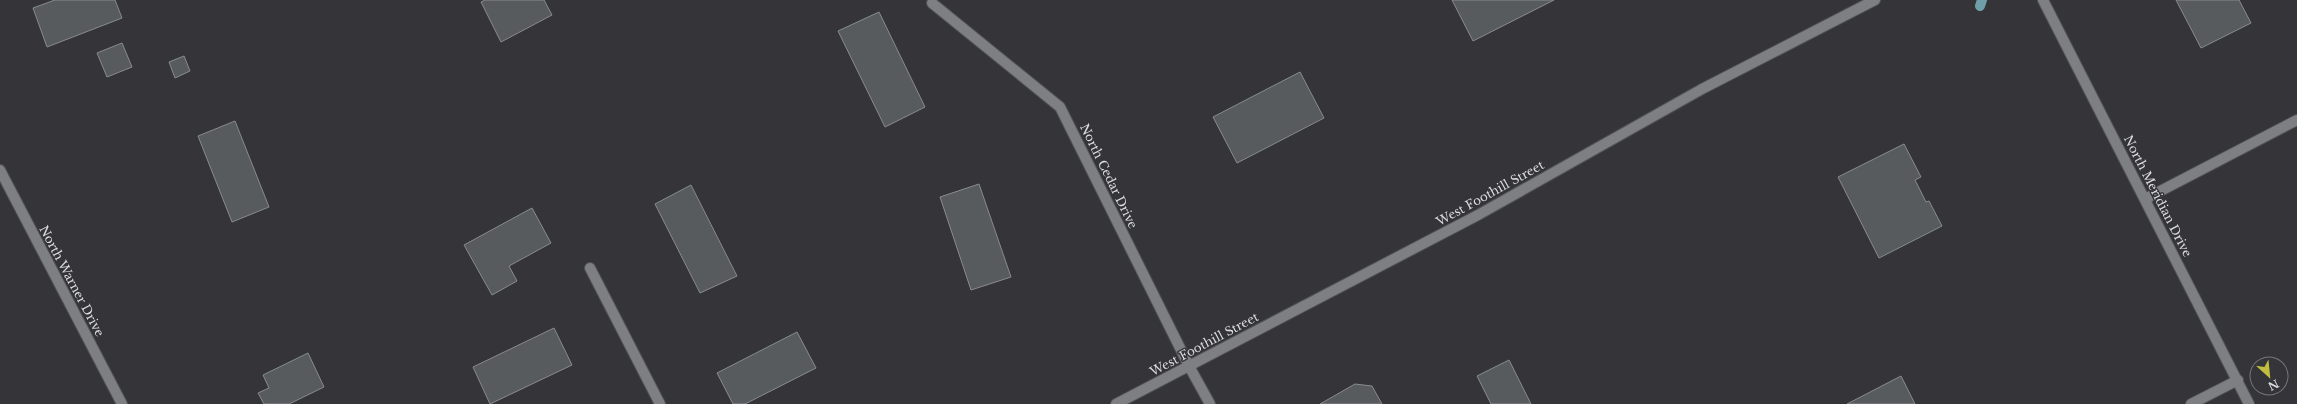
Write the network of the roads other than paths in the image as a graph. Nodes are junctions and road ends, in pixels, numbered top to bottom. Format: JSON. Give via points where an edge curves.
{"nodes":[{"id":1,"x":1875,"y":0,"type":"edge"},
{"id":2,"x":2043,"y":0,"type":"edge"},
{"id":3,"x":932,"y":3,"type":"dead end"},
{"id":4,"x":2297,"y":120,"type":"edge"},
{"id":5,"x":0,"y":170,"type":"edge"},
{"id":6,"x":2145,"y":199,"type":"junction"},
{"id":7,"x":590,"y":268,"type":"dead end"},
{"id":8,"x":1189,"y":366,"type":"junction"},
{"id":9,"x":2238,"y":380,"type":"junction"},
{"id":10,"x":122,"y":404,"type":"edge"},
{"id":11,"x":660,"y":404,"type":"edge"},
{"id":12,"x":1116,"y":404,"type":"edge"},
{"id":13,"x":1210,"y":404,"type":"edge"},
{"id":14,"x":2191,"y":404,"type":"edge"},
{"id":15,"x":2249,"y":404,"type":"edge"}],
"edges":[{"from":1,"to":8,"type":"street","name":"West Foothill Street","via":[[1702,89],[1478,215]]},
{"from":2,"to":6,"type":"street","name":"North Meridian Drive"},
{"from":3,"to":8,"type":"street","name":"North Cedar Drive","via":[[1060,107]]},
{"from":4,"to":6,"type":"street"},
{"from":5,"to":10,"type":"street","name":"North Warner Drive"},
{"from":6,"to":9,"type":"street","name":"North Meridian Drive"},
{"from":7,"to":11,"type":"street"},
{"from":8,"to":12,"type":"street","name":"West Foothill Street"},
{"from":8,"to":13,"type":"street","name":"North Cedar Drive"},
{"from":9,"to":14,"type":"street"},
{"from":9,"to":15,"type":"street","name":"North Meridian Drive"}]}
